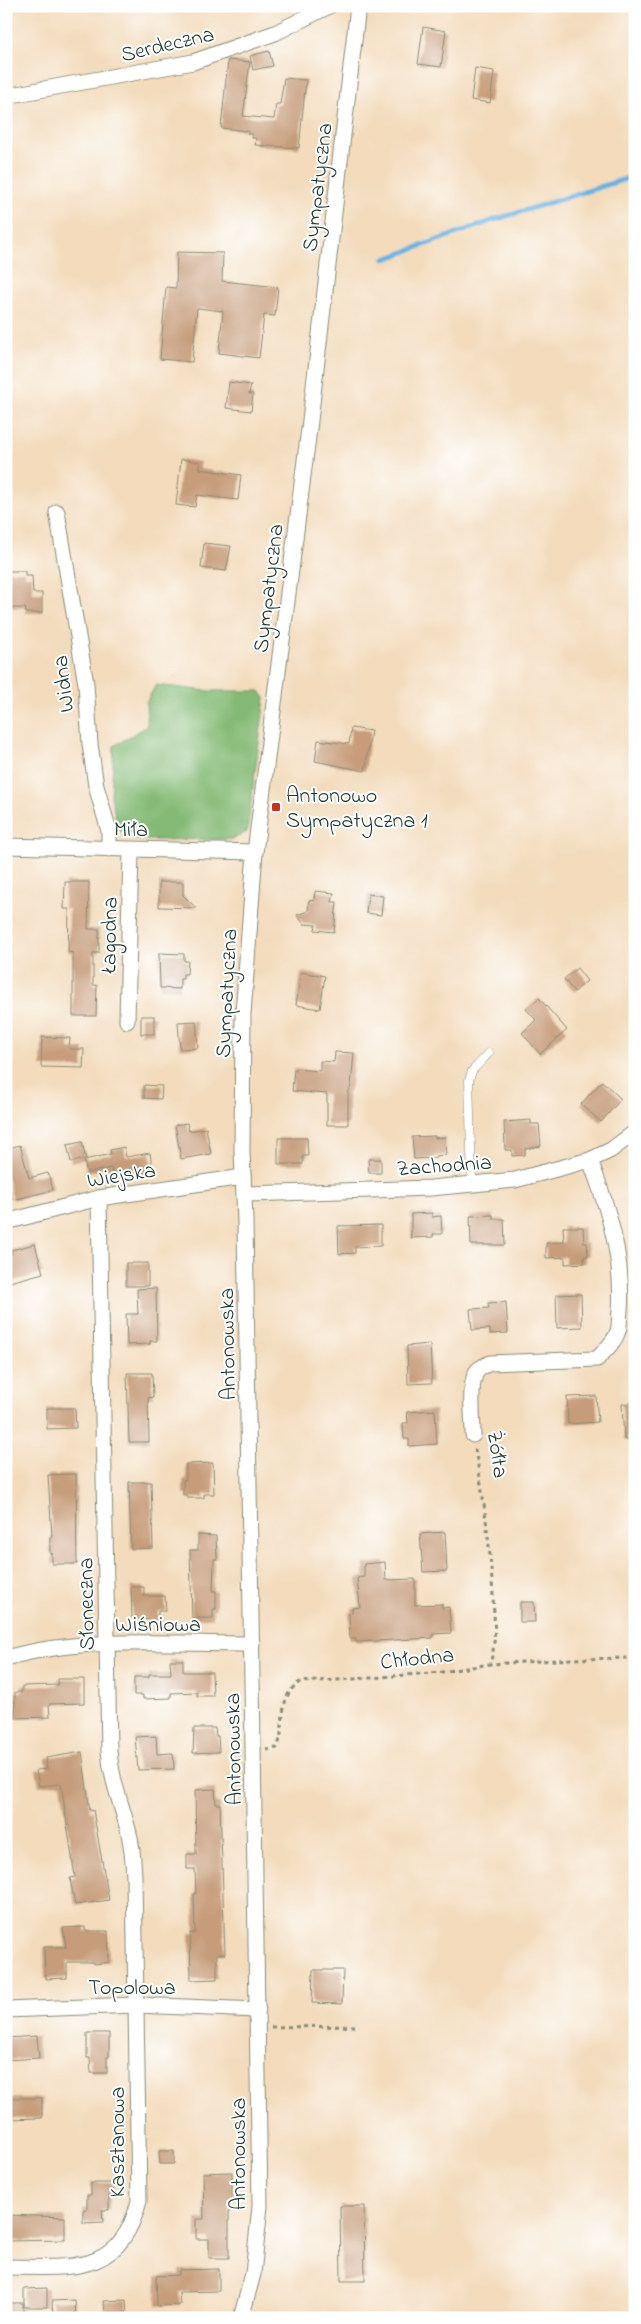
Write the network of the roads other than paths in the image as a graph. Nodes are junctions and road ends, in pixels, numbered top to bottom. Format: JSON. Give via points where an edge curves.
{"nodes":[{"id":1,"x":329,"y":6,"type":"edge"},
{"id":2,"x":358,"y":6,"type":"edge"},
{"id":3,"x":6,"y":96,"type":"edge"},
{"id":4,"x":57,"y":512,"type":"dead end"},
{"id":5,"x":6,"y":846,"type":"edge"},
{"id":6,"x":109,"y":849,"type":"junction"},
{"id":7,"x":131,"y":850,"type":"junction"},
{"id":8,"x":255,"y":852,"type":"junction"},
{"id":9,"x":127,"y":1021,"type":"dead end"},
{"id":10,"x":489,"y":1053,"type":"dead end"},
{"id":11,"x":635,"y":1132,"type":"edge"},
{"id":12,"x":590,"y":1160,"type":"junction"},
{"id":13,"x":244,"y":1178,"type":"junction"},
{"id":14,"x":472,"y":1184,"type":"junction"},
{"id":15,"x":245,"y":1194,"type":"junction"},
{"id":16,"x":99,"y":1198,"type":"junction"},
{"id":17,"x":6,"y":1222,"type":"edge"},
{"id":18,"x":473,"y":1435,"type":"road end"},
{"id":19,"x":107,"y":1644,"type":"junction"},
{"id":20,"x":252,"y":1644,"type":"junction"},
{"id":21,"x":6,"y":1658,"type":"edge"},
{"id":22,"x":136,"y":2005,"type":"junction"},
{"id":23,"x":6,"y":2010,"type":"edge"},
{"id":24,"x":258,"y":2010,"type":"junction"},
{"id":25,"x":6,"y":2267,"type":"edge"},
{"id":26,"x":241,"y":2318,"type":"edge"}],
"edges":[{"from":1,"to":3,"type":"street","name":"Serdeczna","via":[[275,32],[193,62]]},
{"from":2,"to":8,"type":"street","name":"Sympatyczna"},
{"from":4,"to":6,"type":"street","name":"Widna","via":[[86,684],[96,786],[109,832]]},
{"from":5,"to":6,"type":"street","name":"Miła"},
{"from":6,"to":7,"type":"street","name":"Miła"},
{"from":7,"to":8,"type":"street","name":"Miła"},
{"from":7,"to":9,"type":"street","name":"Łagodna"},
{"from":8,"to":13,"type":"street","name":"Sympatyczna","via":[[242,1014]]},
{"from":10,"to":14,"type":"lane","via":[[472,1071],[469,1080]]},
{"from":11,"to":12,"type":"street","name":"Zachodnia","via":[[611,1150]]},
{"from":12,"to":14,"type":"street","name":"Zachodnia","via":[[515,1180]]},
{"from":12,"to":18,"type":"street","name":"Żółta","via":[[606,1204],[618,1256],[621,1300],[618,1330],[597,1358],[490,1363],[480,1368],[474,1375]]},
{"from":13,"to":15,"type":"street","name":"Antonowska"},
{"from":13,"to":16,"type":"street","name":"Wiejska"},
{"from":14,"to":15,"type":"street","name":"Zachodnia"},
{"from":15,"to":20,"type":"street","name":"Antonowska"},
{"from":16,"to":17,"type":"street","name":"Wiejska"},
{"from":16,"to":19,"type":"street","name":"Słoneczna"},
{"from":19,"to":20,"type":"street","name":"Wiśniowa"},
{"from":19,"to":21,"type":"street","name":"Wiśniowa","via":[[45,1649]]},
{"from":19,"to":22,"type":"street","name":"Słoneczna","via":[[110,1769],[132,1848]]},
{"from":20,"to":24,"type":"street","name":"Antonowska"},
{"from":22,"to":23,"type":"street","name":"Topolowa"},
{"from":22,"to":24,"type":"street","name":"Topolowa"},
{"from":22,"to":25,"type":"street","name":"Kasztanowa","via":[[140,2181],[139,2201],[129,2232],[111,2252],[90,2263],[64,2267]]},
{"from":24,"to":26,"type":"street","name":"Antonowska","via":[[260,2206],[250,2290]]}]}
